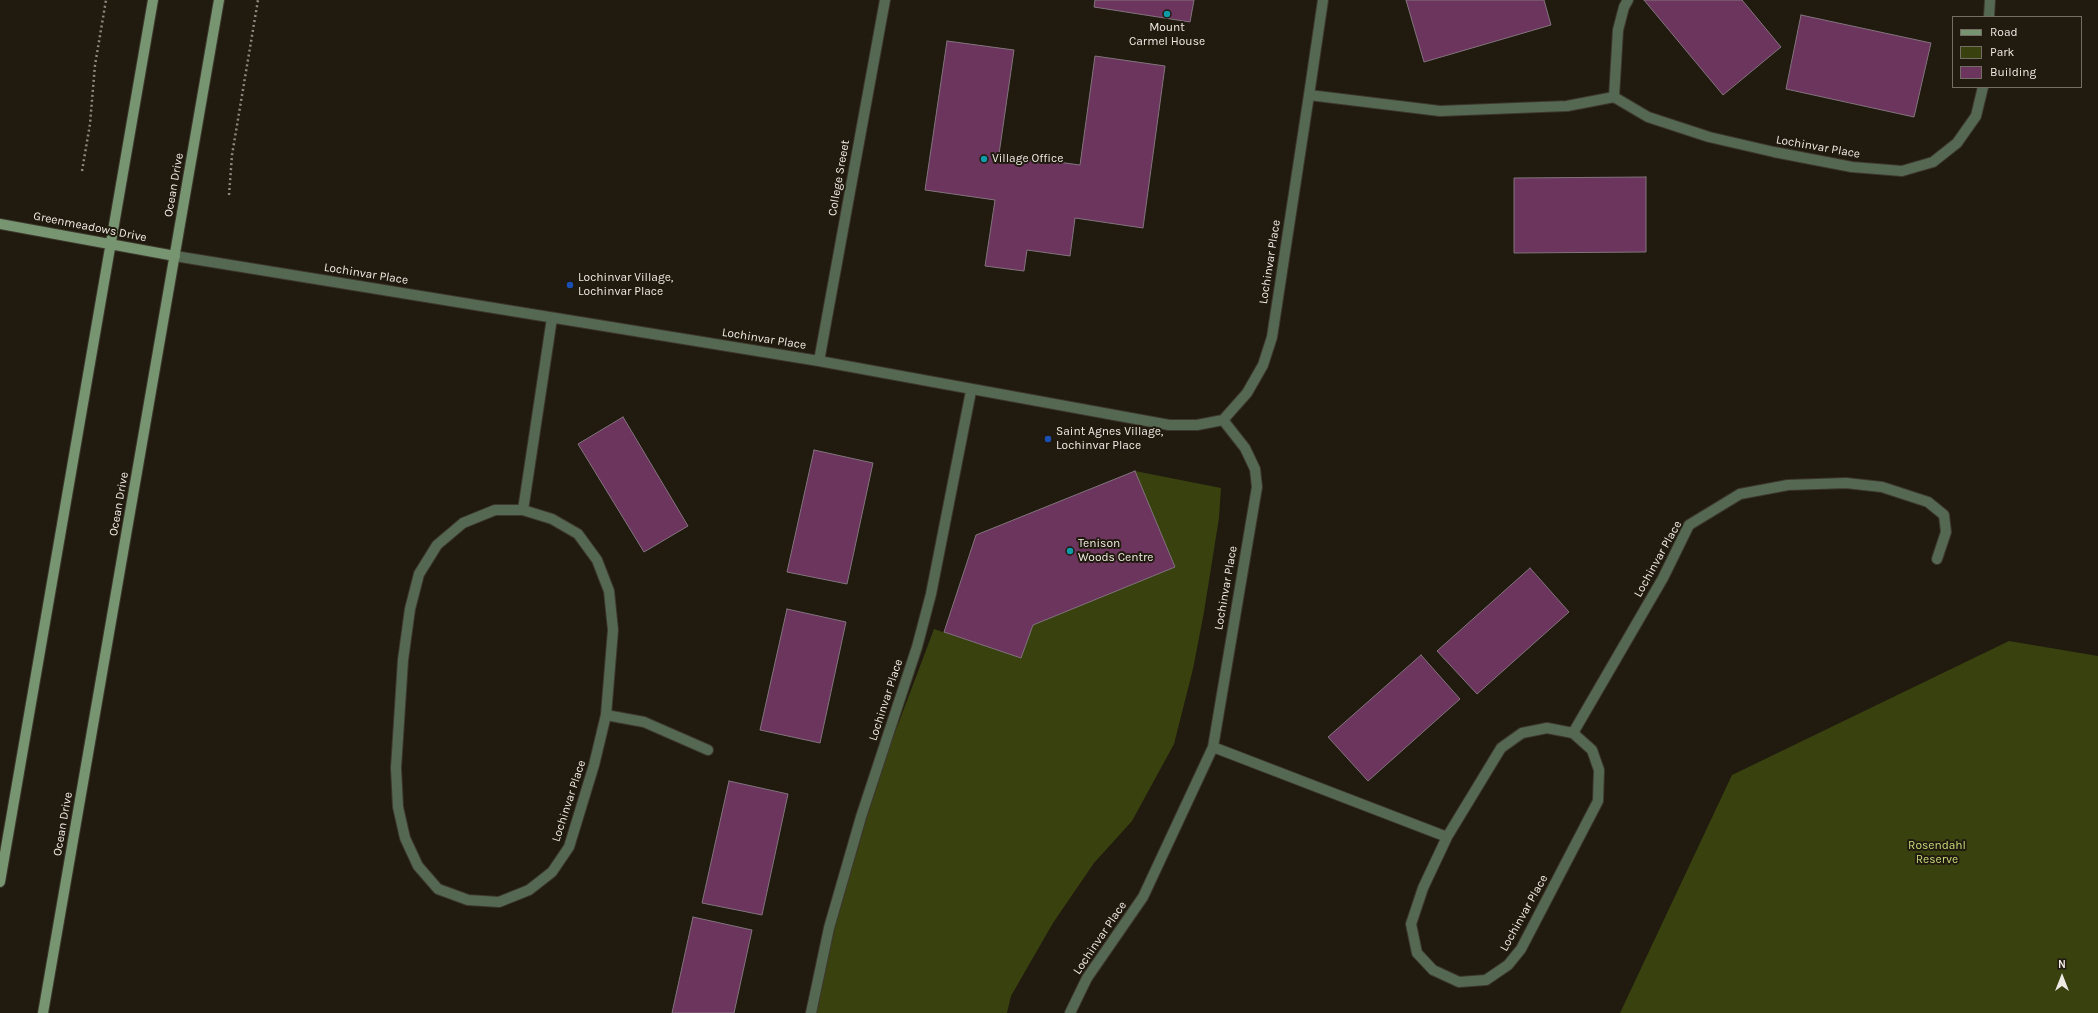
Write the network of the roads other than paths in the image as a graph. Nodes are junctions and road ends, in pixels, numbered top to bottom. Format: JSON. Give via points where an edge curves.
{"nodes":[{"id":1,"x":154,"y":0,"type":"edge"},
{"id":2,"x":218,"y":0,"type":"edge"},
{"id":3,"x":885,"y":0,"type":"edge"},
{"id":4,"x":1323,"y":0,"type":"edge"},
{"id":5,"x":1628,"y":0,"type":"edge"},
{"id":6,"x":1990,"y":0,"type":"edge"},
{"id":7,"x":1990,"y":16,"type":"edge"},
{"id":8,"x":1983,"y":88,"type":"edge"},
{"id":9,"x":1309,"y":95,"type":"junction"},
{"id":10,"x":1614,"y":97,"type":"junction"},
{"id":11,"x":0,"y":224,"type":"edge"},
{"id":12,"x":110,"y":244,"type":"junction"},
{"id":13,"x":175,"y":256,"type":"junction"},
{"id":14,"x":552,"y":318,"type":"junction"},
{"id":15,"x":819,"y":361,"type":"junction"},
{"id":16,"x":971,"y":390,"type":"junction"},
{"id":17,"x":1223,"y":420,"type":"junction"},
{"id":18,"x":523,"y":510,"type":"junction"},
{"id":19,"x":1937,"y":559,"type":"dead end"},
{"id":20,"x":606,"y":715,"type":"junction"},
{"id":21,"x":1573,"y":733,"type":"junction"},
{"id":22,"x":1213,"y":747,"type":"junction"},
{"id":23,"x":708,"y":750,"type":"dead end"},
{"id":24,"x":1447,"y":837,"type":"junction"},
{"id":25,"x":0,"y":882,"type":"edge"},
{"id":26,"x":43,"y":1013,"type":"edge"},
{"id":27,"x":811,"y":1013,"type":"edge"},
{"id":28,"x":1070,"y":1013,"type":"edge"}],
"edges":[{"from":1,"to":12,"type":"main road"},
{"from":2,"to":13,"type":"main road","name":"Ocean Drive"},
{"from":3,"to":15,"type":"street","name":"College Sreeet"},
{"from":4,"to":9,"type":"street","name":"Lochinvar Place"},
{"from":5,"to":10,"type":"street","via":[[1618,30]]},
{"from":6,"to":7,"type":"street"},
{"from":8,"to":10,"type":"street","name":"Lochinvar Place","via":[[1976,116],[1957,143],[1933,162],[1902,171],[1852,167],[1709,137],[1648,116]]},
{"from":9,"to":10,"type":"street","via":[[1440,111],[1566,106]]},
{"from":9,"to":17,"type":"street","name":"Lochinvar Place","via":[[1272,337],[1263,365],[1247,393]]},
{"from":11,"to":12,"type":"main road","name":"Greenmeadows Drive"},
{"from":12,"to":13,"type":"main road","name":"Greenmeadows Drive"},
{"from":12,"to":25,"type":"main road"},
{"from":13,"to":14,"type":"street","name":"Lochinvar Place"},
{"from":13,"to":26,"type":"main road","name":"Ocean Drive"},
{"from":14,"to":15,"type":"street","name":"Lochinvar Place"},
{"from":14,"to":18,"type":"street"},
{"from":15,"to":16,"type":"street","name":"Lochinvar Place"},
{"from":16,"to":17,"type":"street","name":"Lochinvar Place","via":[[1169,425],[1197,425]]},
{"from":16,"to":27,"type":"street","name":"Lochinvar Place","via":[[931,594],[917,647],[861,817],[829,928]]},
{"from":17,"to":22,"type":"street","name":"Lochinvar Place","via":[[1245,448],[1254,469],[1257,486]]},
{"from":18,"to":20,"type":"street","name":"Lochinvar Place","via":[[552,519],[578,534],[597,560],[609,591],[613,630]]},
{"from":18,"to":20,"type":"street","name":"Lochinvar Place","via":[[495,510],[463,523],[437,545],[419,574],[410,609],[396,768],[400,814],[405,838],[418,866],[438,889],[468,900],[499,902],[529,890],[552,872],[569,847]]},
{"from":19,"to":21,"type":"street","name":"Lochinvar Place","via":[[1946,532],[1944,515],[1928,502],[1882,487],[1846,483],[1788,485],[1740,494],[1689,525],[1663,578]]},
{"from":20,"to":23,"type":"street","via":[[644,722]]},
{"from":21,"to":24,"type":"street","name":"Lochinvar Place","via":[[1547,728],[1522,733],[1501,748]]},
{"from":21,"to":24,"type":"street","name":"Lochinvar Place","via":[[1592,750],[1599,770],[1598,801],[1521,949],[1508,965],[1486,980],[1459,982],[1433,970],[1417,952],[1411,924],[1423,888]]},
{"from":22,"to":24,"type":"street"},
{"from":22,"to":28,"type":"street","name":"Lochinvar Place","via":[[1143,897],[1087,978]]}]}
